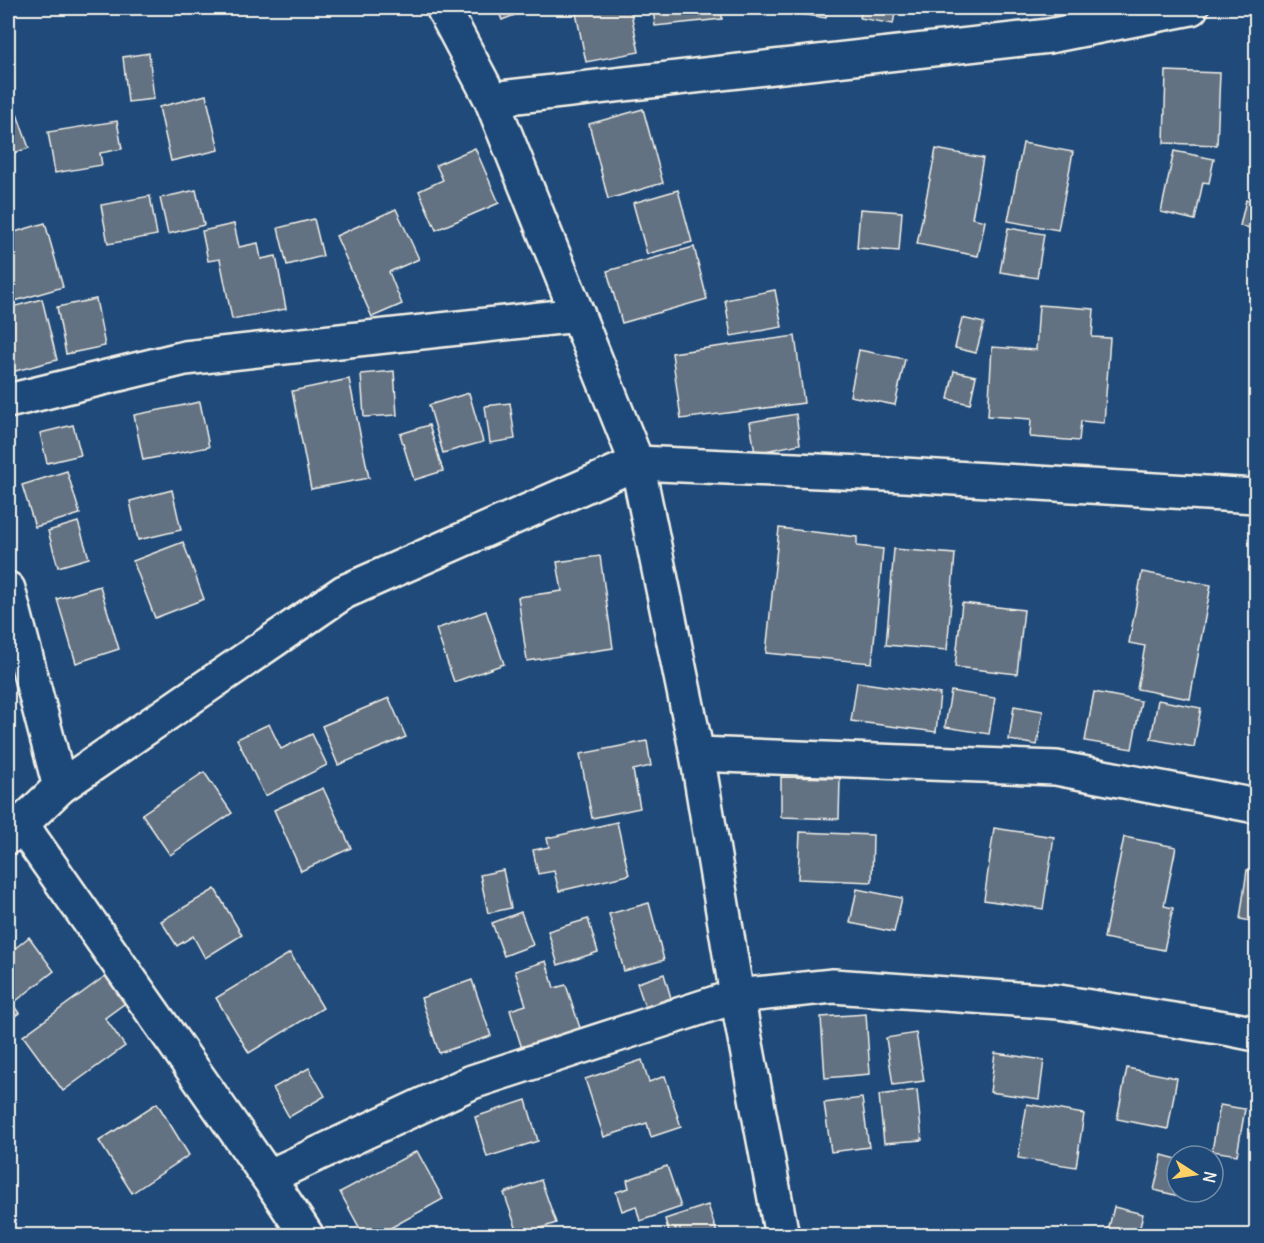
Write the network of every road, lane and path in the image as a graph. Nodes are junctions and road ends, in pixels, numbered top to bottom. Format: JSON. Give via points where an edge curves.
{"nodes":[{"id":1,"x":443,"y":8,"type":"edge"},
{"id":2,"x":1191,"y":8,"type":"edge"},
{"id":3,"x":1046,"y":22,"type":"edge"},
{"id":4,"x":491,"y":99,"type":"junction"},
{"id":5,"x":578,"y":315,"type":"junction"},
{"id":6,"x":8,"y":401,"type":"edge"},
{"id":7,"x":637,"y":463,"type":"junction"},
{"id":8,"x":1257,"y":495,"type":"edge"},
{"id":9,"x":8,"y":589,"type":"edge"},
{"id":10,"x":697,"y":754,"type":"junction"},
{"id":11,"x":60,"y":788,"type":"junction"},
{"id":12,"x":1257,"y":806,"type":"edge"},
{"id":13,"x":14,"y":830,"type":"edge"},
{"id":14,"x":737,"y":996,"type":"junction"},
{"id":15,"x":1257,"y":1034,"type":"edge"},
{"id":16,"x":268,"y":1177,"type":"junction"},
{"id":17,"x":307,"y":1236,"type":"edge"},
{"id":18,"x":782,"y":1236,"type":"edge"}],
"edges":[{"from":1,"to":4,"type":"street"},
{"from":2,"to":3,"type":"street"},
{"from":3,"to":4,"type":"street"},
{"from":4,"to":5,"type":"street"},
{"from":5,"to":6,"type":"street","via":[[184,358]]},
{"from":5,"to":7,"type":"street"},
{"from":7,"to":8,"type":"street"},
{"from":7,"to":10,"type":"street"},
{"from":7,"to":11,"type":"street","via":[[344,592]]},
{"from":9,"to":11,"type":"street"},
{"from":10,"to":12,"type":"street","via":[[1056,768]]},
{"from":10,"to":14,"type":"street"},
{"from":11,"to":13,"type":"street"},
{"from":13,"to":16,"type":"street"},
{"from":14,"to":15,"type":"street","via":[[833,986],[1071,1004]]},
{"from":14,"to":16,"type":"street","via":[[472,1082]]},
{"from":14,"to":18,"type":"street"},
{"from":16,"to":17,"type":"street"}]}
